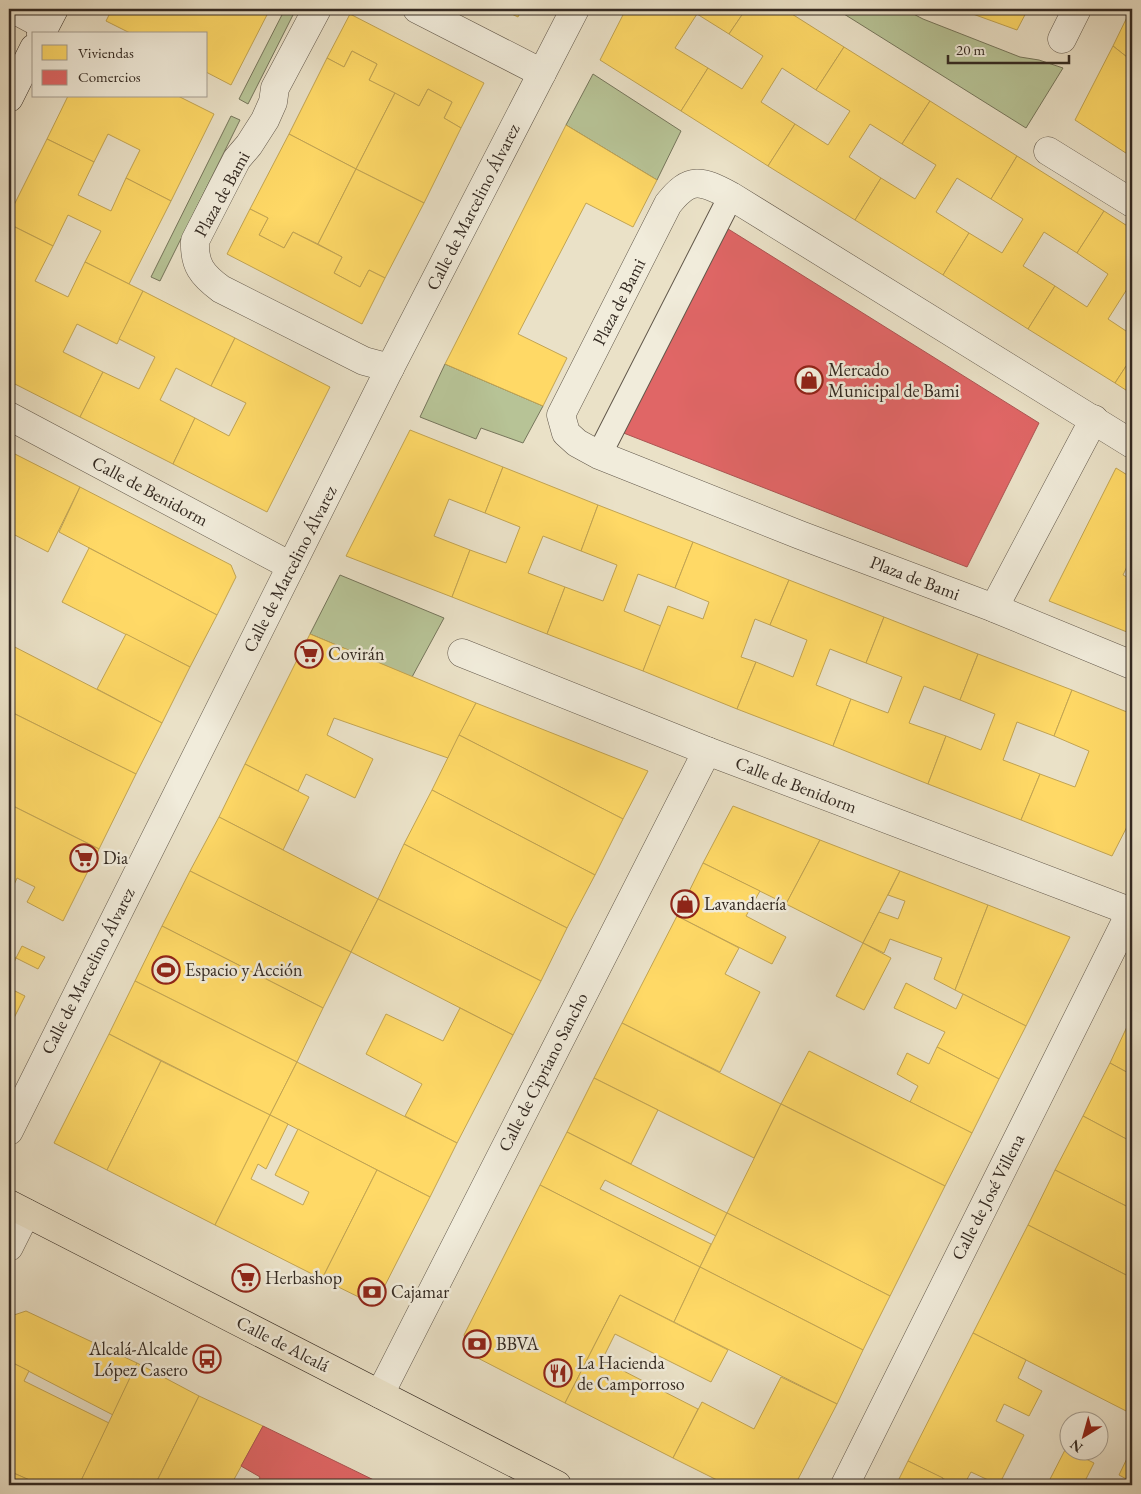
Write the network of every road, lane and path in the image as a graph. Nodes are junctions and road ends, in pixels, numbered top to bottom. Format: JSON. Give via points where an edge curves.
{"nodes":[{"id":1,"x":13,"y":9,"type":"edge"},
{"id":2,"x":317,"y":9,"type":"edge"},
{"id":3,"x":417,"y":9,"type":"edge"},
{"id":4,"x":575,"y":9,"type":"edge"},
{"id":5,"x":1077,"y":9,"type":"edge"},
{"id":6,"x":43,"y":29,"type":"edge"},
{"id":7,"x":1062,"y":39,"type":"dead end"},
{"id":8,"x":32,"y":51,"type":"edge"},
{"id":9,"x":542,"y":73,"type":"junction"},
{"id":10,"x":9,"y":98,"type":"edge"},
{"id":11,"x":1048,"y":151,"type":"dead end"},
{"id":12,"x":731,"y":196,"type":"junction"},
{"id":13,"x":1132,"y":203,"type":"edge"},
{"id":14,"x":390,"y":368,"type":"junction"},
{"id":15,"x":9,"y":416,"type":"edge"},
{"id":16,"x":1094,"y":419,"type":"junction"},
{"id":17,"x":1132,"y":444,"type":"edge"},
{"id":18,"x":599,"y":455,"type":"junction"},
{"id":19,"x":291,"y":566,"type":"junction"},
{"id":20,"x":994,"y":608,"type":"junction"},
{"id":21,"x":462,"y":653,"type":"dead end"},
{"id":22,"x":1132,"y":665,"type":"edge"},
{"id":23,"x":707,"y":751,"type":"junction"},
{"id":24,"x":1132,"y":911,"type":"edge"},
{"id":25,"x":9,"y":1131,"type":"edge"},
{"id":26,"x":18,"y":1208,"type":"edge"},
{"id":27,"x":9,"y":1247,"type":"edge"},
{"id":28,"x":380,"y":1394,"type":"junction"},
{"id":29,"x":551,"y":1484,"type":"edge"},
{"id":30,"x":845,"y":1485,"type":"edge"}],
"edges":[{"from":1,"to":6,"type":"street"},
{"from":2,"to":14,"type":"street","name":"Plaza de Bami","via":[[275,88],[265,120],[237,159],[194,241],[194,254],[205,278],[221,289],[364,361]]},
{"from":3,"to":9,"type":"street"},
{"from":4,"to":9,"type":"street","name":"Calle de Marcelino Álvarez"},
{"from":5,"to":7,"type":"street"},
{"from":8,"to":10,"type":"street"},
{"from":9,"to":14,"type":"street","name":"Calle de Marcelino Álvarez"},
{"from":11,"to":13,"type":"street"},
{"from":12,"to":16,"type":"street","name":"Plaza de Bami"},
{"from":12,"to":18,"type":"lane"},
{"from":12,"to":18,"type":"street","name":"Plaza de Bami","via":[[710,185],[693,183],[678,191],[668,204],[562,415],[566,433]]},
{"from":14,"to":19,"type":"street","name":"Calle de Marcelino Álvarez"},
{"from":15,"to":19,"type":"street","name":"Calle de Benidorm"},
{"from":16,"to":17,"type":"street","name":"Plaza de Bami"},
{"from":16,"to":20,"type":"street"},
{"from":18,"to":20,"type":"street","name":"Plaza de Bami"},
{"from":19,"to":25,"type":"street","name":"Calle de Marcelino Álvarez"},
{"from":20,"to":22,"type":"street","name":"Plaza de Bami"},
{"from":21,"to":23,"type":"street","name":"Calle de Benidorm"},
{"from":23,"to":24,"type":"street","name":"Calle de Benidorm"},
{"from":23,"to":28,"type":"street","name":"Calle de Cipriano Sancho"},
{"from":24,"to":30,"type":"street","name":"Calle de José Villena"},
{"from":26,"to":27,"type":"street"},
{"from":26,"to":28,"type":"main road","name":"Calle de Alcalá"},
{"from":28,"to":29,"type":"main road","name":"Calle de Alcalá"}]}
